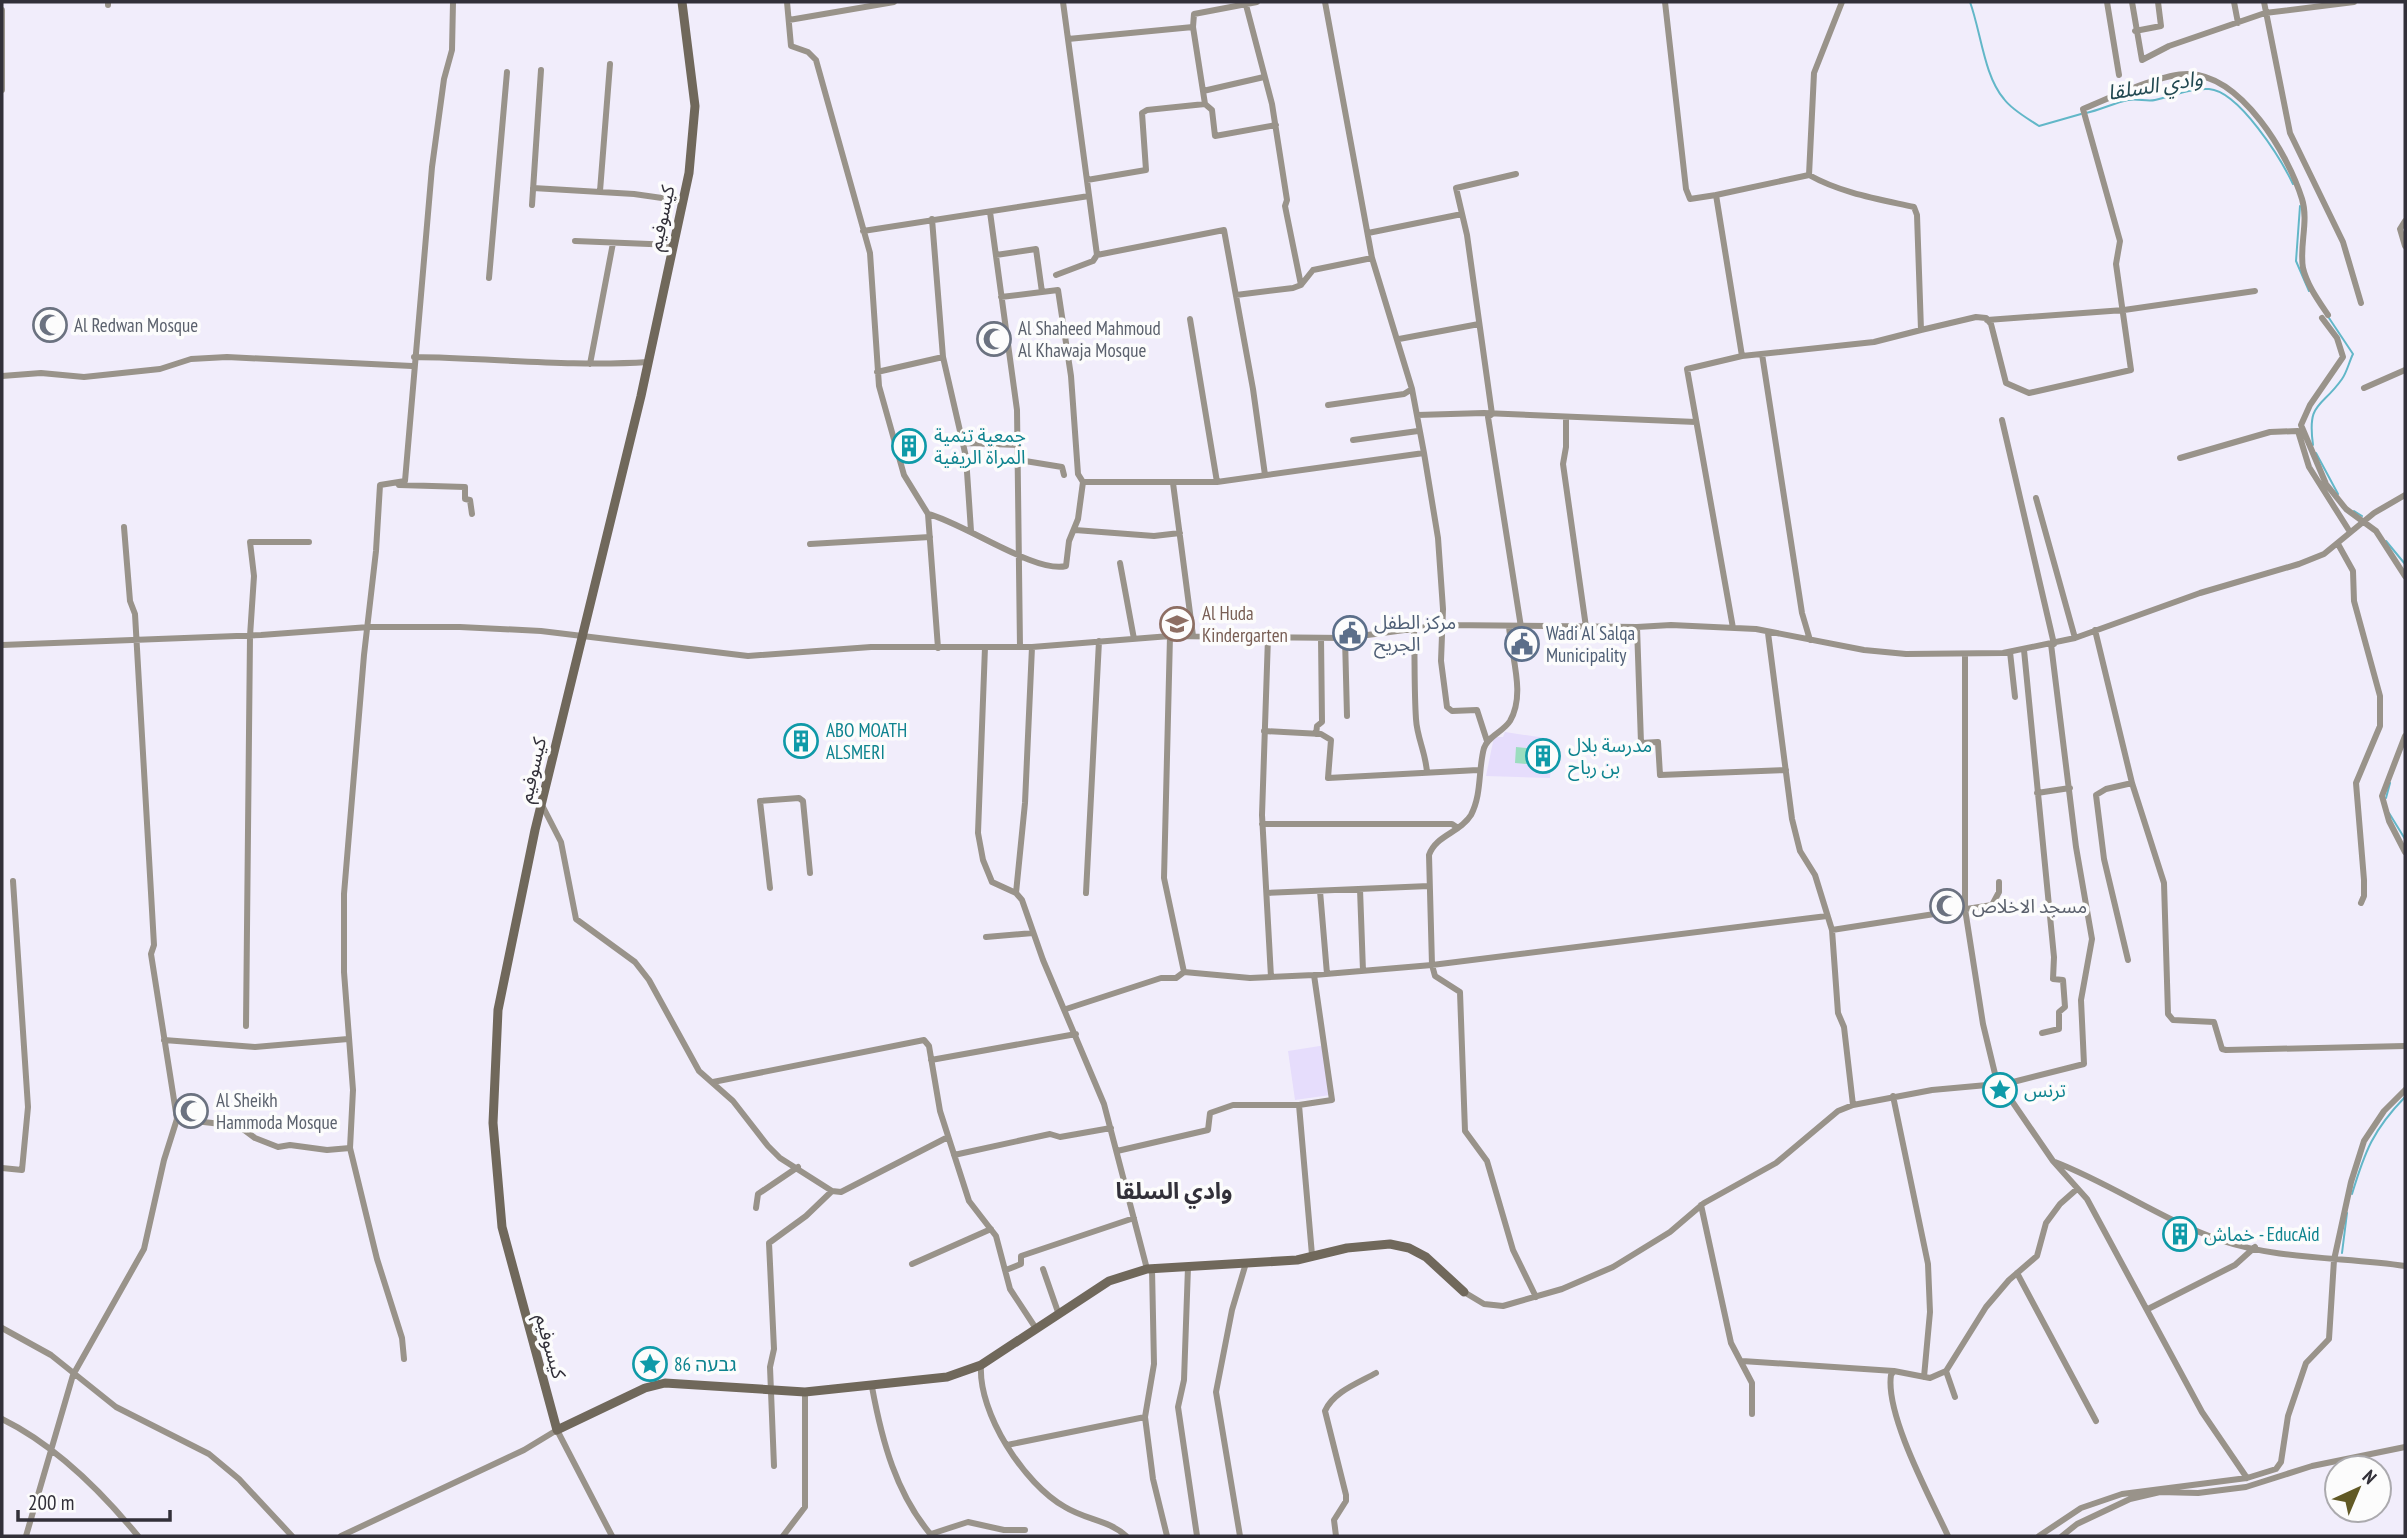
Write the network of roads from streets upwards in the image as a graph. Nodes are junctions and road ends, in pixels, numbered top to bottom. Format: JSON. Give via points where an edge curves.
{"nodes":[{"id":1,"x":453,"y":2,"type":"edge"},
{"id":2,"x":682,"y":2,"type":"edge"},
{"id":3,"x":787,"y":2,"type":"edge"},
{"id":4,"x":894,"y":2,"type":"edge"},
{"id":5,"x":1063,"y":2,"type":"edge"},
{"id":6,"x":1257,"y":2,"type":"edge"},
{"id":7,"x":1325,"y":2,"type":"edge"},
{"id":8,"x":1665,"y":2,"type":"edge"},
{"id":9,"x":1842,"y":2,"type":"edge"},
{"id":10,"x":2107,"y":2,"type":"edge"},
{"id":11,"x":2132,"y":2,"type":"edge"},
{"id":12,"x":2158,"y":2,"type":"edge"},
{"id":13,"x":2234,"y":2,"type":"edge"},
{"id":14,"x":2264,"y":2,"type":"edge"},
{"id":15,"x":2354,"y":2,"type":"edge"},
{"id":16,"x":1246,"y":5,"type":"junction"},
{"id":17,"x":2,"y":10,"type":"edge"},
{"id":18,"x":2265,"y":13,"type":"junction"},
{"id":19,"x":789,"y":20,"type":"junction"},
{"id":20,"x":2238,"y":23,"type":"junction"},
{"id":21,"x":1193,"y":27,"type":"junction"},
{"id":22,"x":2135,"y":32,"type":"junction"},
{"id":23,"x":1068,"y":39,"type":"junction"},
{"id":24,"x":610,"y":64,"type":"dead end"},
{"id":25,"x":541,"y":70,"type":"dead end"},
{"id":26,"x":507,"y":72,"type":"dead end"},
{"id":27,"x":2119,"y":75,"type":"dead end"},
{"id":28,"x":1264,"y":77,"type":"junction"},
{"id":29,"x":2,"y":90,"type":"edge"},
{"id":30,"x":1203,"y":91,"type":"junction"},
{"id":31,"x":1205,"y":104,"type":"junction"},
{"id":32,"x":1276,"y":125,"type":"junction"},
{"id":33,"x":1516,"y":174,"type":"dead end"},
{"id":34,"x":1809,"y":175,"type":"junction"},
{"id":35,"x":1087,"y":180,"type":"junction"},
{"id":36,"x":533,"y":188,"type":"junction"},
{"id":37,"x":600,"y":191,"type":"junction"},
{"id":38,"x":1716,"y":195,"type":"junction"},
{"id":39,"x":1089,"y":196,"type":"junction"},
{"id":40,"x":683,"y":201,"type":"junction"},
{"id":41,"x":532,"y":205,"type":"dead end"},
{"id":42,"x":990,"y":212,"type":"junction"},
{"id":43,"x":1462,"y":214,"type":"junction"},
{"id":44,"x":932,"y":219,"type":"junction"},
{"id":45,"x":2405,"y":221,"type":"edge"},
{"id":46,"x":863,"y":231,"type":"junction"},
{"id":47,"x":1368,"y":233,"type":"junction"},
{"id":48,"x":575,"y":241,"type":"dead end"},
{"id":49,"x":613,"y":243,"type":"junction"},
{"id":50,"x":674,"y":245,"type":"junction"},
{"id":51,"x":2405,"y":246,"type":"edge"},
{"id":52,"x":996,"y":255,"type":"junction"},
{"id":53,"x":1097,"y":255,"type":"junction"},
{"id":54,"x":1372,"y":258,"type":"junction"},
{"id":55,"x":1056,"y":275,"type":"dead end"},
{"id":56,"x":489,"y":278,"type":"dead end"},
{"id":57,"x":1301,"y":285,"type":"junction"},
{"id":58,"x":2255,"y":291,"type":"dead end"},
{"id":59,"x":1042,"y":292,"type":"junction"},
{"id":60,"x":1236,"y":295,"type":"junction"},
{"id":61,"x":1001,"y":297,"type":"junction"},
{"id":62,"x":2361,"y":303,"type":"dead end"},
{"id":63,"x":2124,"y":310,"type":"junction"},
{"id":64,"x":1190,"y":319,"type":"dead end"},
{"id":65,"x":1987,"y":320,"type":"junction"},
{"id":66,"x":1479,"y":324,"type":"junction"},
{"id":67,"x":1921,"y":330,"type":"junction"},
{"id":68,"x":1399,"y":339,"type":"junction"},
{"id":69,"x":1762,"y":354,"type":"junction"},
{"id":70,"x":1742,"y":356,"type":"junction"},
{"id":71,"x":414,"y":357,"type":"junction"},
{"id":72,"x":943,"y":357,"type":"junction"},
{"id":73,"x":648,"y":362,"type":"junction"},
{"id":74,"x":590,"y":364,"type":"junction"},
{"id":75,"x":412,"y":366,"type":"junction"},
{"id":76,"x":2405,"y":370,"type":"edge"},
{"id":77,"x":877,"y":372,"type":"junction"},
{"id":78,"x":2,"y":376,"type":"edge"},
{"id":79,"x":2364,"y":388,"type":"dead end"},
{"id":80,"x":1412,"y":389,"type":"junction"},
{"id":81,"x":1328,"y":405,"type":"dead end"},
{"id":82,"x":1492,"y":414,"type":"junction"},
{"id":83,"x":1417,"y":415,"type":"junction"},
{"id":84,"x":1566,"y":417,"type":"junction"},
{"id":85,"x":2002,"y":420,"type":"dead end"},
{"id":86,"x":1696,"y":422,"type":"junction"},
{"id":87,"x":1418,"y":431,"type":"junction"},
{"id":88,"x":1353,"y":440,"type":"dead end"},
{"id":89,"x":963,"y":443,"type":"junction"},
{"id":90,"x":1018,"y":445,"type":"junction"},
{"id":91,"x":1424,"y":453,"type":"junction"},
{"id":92,"x":2180,"y":458,"type":"dead end"},
{"id":93,"x":1019,"y":460,"type":"junction"},
{"id":94,"x":1064,"y":475,"type":"dead end"},
{"id":95,"x":1265,"y":475,"type":"junction"},
{"id":96,"x":1083,"y":482,"type":"junction"},
{"id":97,"x":1217,"y":482,"type":"junction"},
{"id":98,"x":1173,"y":483,"type":"junction"},
{"id":99,"x":390,"y":485,"type":"junction"},
{"id":100,"x":2405,"y":495,"type":"edge"},
{"id":101,"x":2036,"y":498,"type":"dead end"},
{"id":102,"x":472,"y":514,"type":"dead end"},
{"id":103,"x":928,"y":514,"type":"junction"},
{"id":104,"x":2364,"y":521,"type":"junction"},
{"id":105,"x":124,"y":527,"type":"dead end"},
{"id":106,"x":1075,"y":530,"type":"junction"},
{"id":107,"x":971,"y":531,"type":"junction"},
{"id":108,"x":2350,"y":532,"type":"junction"},
{"id":109,"x":1180,"y":533,"type":"junction"},
{"id":110,"x":930,"y":537,"type":"junction"},
{"id":111,"x":309,"y":542,"type":"dead end"},
{"id":112,"x":810,"y":544,"type":"dead end"},
{"id":113,"x":2338,"y":544,"type":"junction"},
{"id":114,"x":1019,"y":554,"type":"junction"},
{"id":115,"x":1119,"y":563,"type":"dead end"},
{"id":116,"x":2405,"y":576,"type":"edge"},
{"id":117,"x":1442,"y":625,"type":"junction"},
{"id":118,"x":1509,"y":626,"type":"junction"},
{"id":119,"x":1586,"y":626,"type":"junction"},
{"id":120,"x":369,"y":627,"type":"junction"},
{"id":121,"x":1521,"y":627,"type":"junction"},
{"id":122,"x":1637,"y":627,"type":"junction"},
{"id":123,"x":1732,"y":628,"type":"junction"},
{"id":124,"x":1414,"y":629,"type":"junction"},
{"id":125,"x":2095,"y":631,"type":"junction"},
{"id":126,"x":1768,"y":633,"type":"junction"},
{"id":127,"x":250,"y":636,"type":"junction"},
{"id":128,"x":1170,"y":636,"type":"junction"},
{"id":129,"x":1193,"y":636,"type":"junction"},
{"id":130,"x":1268,"y":637,"type":"junction"},
{"id":131,"x":135,"y":638,"type":"junction"},
{"id":132,"x":583,"y":638,"type":"junction"},
{"id":133,"x":1345,"y":638,"type":"junction"},
{"id":134,"x":2075,"y":638,"type":"junction"},
{"id":135,"x":1134,"y":639,"type":"junction"},
{"id":136,"x":1321,"y":639,"type":"junction"},
{"id":137,"x":1810,"y":640,"type":"junction"},
{"id":138,"x":1099,"y":641,"type":"junction"},
{"id":139,"x":2052,"y":644,"type":"junction"},
{"id":140,"x":2,"y":645,"type":"edge"},
{"id":141,"x":985,"y":647,"type":"junction"},
{"id":142,"x":1020,"y":647,"type":"junction"},
{"id":143,"x":1032,"y":647,"type":"junction"},
{"id":144,"x":938,"y":648,"type":"junction"},
{"id":145,"x":2024,"y":650,"type":"junction"},
{"id":146,"x":2011,"y":652,"type":"junction"},
{"id":147,"x":1965,"y":655,"type":"junction"},
{"id":148,"x":2015,"y":697,"type":"dead end"},
{"id":149,"x":1347,"y":716,"type":"dead end"},
{"id":150,"x":1264,"y":731,"type":"junction"},
{"id":151,"x":1316,"y":734,"type":"junction"},
{"id":152,"x":2405,"y":736,"type":"edge"},
{"id":153,"x":1487,"y":741,"type":"junction"},
{"id":154,"x":1478,"y":770,"type":"junction"},
{"id":155,"x":1786,"y":770,"type":"junction"},
{"id":156,"x":1427,"y":773,"type":"junction"},
{"id":157,"x":2132,"y":783,"type":"junction"},
{"id":158,"x":2070,"y":788,"type":"junction"},
{"id":159,"x":2037,"y":793,"type":"junction"},
{"id":160,"x":543,"y":807,"type":"junction"},
{"id":161,"x":1262,"y":824,"type":"junction"},
{"id":162,"x":1458,"y":828,"type":"junction"},
{"id":163,"x":2405,"y":852,"type":"edge"},
{"id":164,"x":810,"y":873,"type":"dead end"},
{"id":165,"x":13,"y":881,"type":"dead end"},
{"id":166,"x":1998,"y":882,"type":"dead end"},
{"id":167,"x":1429,"y":887,"type":"junction"},
{"id":168,"x":770,"y":888,"type":"dead end"},
{"id":169,"x":1360,"y":889,"type":"junction"},
{"id":170,"x":1320,"y":891,"type":"junction"},
{"id":171,"x":1016,"y":893,"type":"junction"},
{"id":172,"x":1086,"y":893,"type":"dead end"},
{"id":173,"x":1267,"y":893,"type":"junction"},
{"id":174,"x":2361,"y":903,"type":"dead end"},
{"id":175,"x":1965,"y":909,"type":"junction"},
{"id":176,"x":1827,"y":916,"type":"junction"},
{"id":177,"x":1832,"y":930,"type":"junction"},
{"id":178,"x":1033,"y":933,"type":"junction"},
{"id":179,"x":986,"y":937,"type":"dead end"},
{"id":180,"x":2128,"y":960,"type":"dead end"},
{"id":181,"x":1432,"y":965,"type":"junction"},
{"id":182,"x":1363,"y":971,"type":"junction"},
{"id":183,"x":1184,"y":972,"type":"junction"},
{"id":184,"x":1327,"y":974,"type":"junction"},
{"id":185,"x":1314,"y":975,"type":"junction"},
{"id":186,"x":1271,"y":977,"type":"junction"},
{"id":187,"x":1066,"y":1009,"type":"junction"},
{"id":188,"x":246,"y":1026,"type":"dead end"},
{"id":189,"x":2042,"y":1032,"type":"dead end"},
{"id":190,"x":1076,"y":1034,"type":"junction"},
{"id":191,"x":348,"y":1039,"type":"junction"},
{"id":192,"x":164,"y":1040,"type":"junction"},
{"id":193,"x":2405,"y":1046,"type":"edge"},
{"id":194,"x":931,"y":1060,"type":"junction"},
{"id":195,"x":713,"y":1082,"type":"junction"},
{"id":196,"x":2000,"y":1084,"type":"junction"},
{"id":197,"x":2405,"y":1090,"type":"edge"},
{"id":198,"x":1894,"y":1096,"type":"junction"},
{"id":199,"x":1298,"y":1105,"type":"junction"},
{"id":200,"x":1853,"y":1105,"type":"junction"},
{"id":201,"x":177,"y":1119,"type":"junction"},
{"id":202,"x":1111,"y":1128,"type":"junction"},
{"id":203,"x":948,"y":1137,"type":"junction"},
{"id":204,"x":349,"y":1148,"type":"junction"},
{"id":205,"x":1117,"y":1151,"type":"junction"},
{"id":206,"x":954,"y":1155,"type":"junction"},
{"id":207,"x":2053,"y":1161,"type":"junction"},
{"id":208,"x":798,"y":1167,"type":"junction"},
{"id":209,"x":2,"y":1168,"type":"edge"},
{"id":210,"x":2077,"y":1189,"type":"junction"},
{"id":211,"x":832,"y":1191,"type":"junction"},
{"id":212,"x":1701,"y":1205,"type":"junction"},
{"id":213,"x":757,"y":1208,"type":"dead end"},
{"id":214,"x":1134,"y":1218,"type":"junction"},
{"id":215,"x":991,"y":1229,"type":"junction"},
{"id":216,"x":2255,"y":1247,"type":"junction"},
{"id":217,"x":1312,"y":1255,"type":"junction"},
{"id":218,"x":2334,"y":1260,"type":"junction"},
{"id":219,"x":1246,"y":1263,"type":"junction"},
{"id":220,"x":912,"y":1264,"type":"dead end"},
{"id":221,"x":1188,"y":1266,"type":"junction"},
{"id":222,"x":2405,"y":1266,"type":"edge"},
{"id":223,"x":1043,"y":1269,"type":"dead end"},
{"id":224,"x":1150,"y":1269,"type":"junction"},
{"id":225,"x":1006,"y":1270,"type":"junction"},
{"id":226,"x":2017,"y":1273,"type":"junction"},
{"id":227,"x":1464,"y":1292,"type":"joint"},
{"id":228,"x":1536,"y":1297,"type":"junction"},
{"id":229,"x":2148,"y":1309,"type":"junction"},
{"id":230,"x":1058,"y":1312,"type":"junction"},
{"id":231,"x":1035,"y":1327,"type":"junction"},
{"id":232,"x":2,"y":1328,"type":"edge"},
{"id":233,"x":404,"y":1359,"type":"dead end"},
{"id":234,"x":1742,"y":1362,"type":"junction"},
{"id":235,"x":981,"y":1364,"type":"junction"},
{"id":236,"x":1894,"y":1371,"type":"junction"},
{"id":237,"x":1945,"y":1371,"type":"junction"},
{"id":238,"x":1376,"y":1373,"type":"dead end"},
{"id":239,"x":74,"y":1375,"type":"junction"},
{"id":240,"x":1924,"y":1377,"type":"junction"},
{"id":241,"x":872,"y":1387,"type":"junction"},
{"id":242,"x":773,"y":1390,"type":"junction"},
{"id":243,"x":805,"y":1392,"type":"junction"},
{"id":244,"x":1955,"y":1397,"type":"dead end"},
{"id":245,"x":1752,"y":1414,"type":"dead end"},
{"id":246,"x":1145,"y":1418,"type":"junction"},
{"id":247,"x":2,"y":1419,"type":"edge"},
{"id":248,"x":2096,"y":1421,"type":"dead end"},
{"id":249,"x":557,"y":1430,"type":"junction"},
{"id":250,"x":1007,"y":1445,"type":"junction"},
{"id":251,"x":2405,"y":1447,"type":"edge"},
{"id":252,"x":50,"y":1450,"type":"junction"},
{"id":253,"x":774,"y":1466,"type":"dead end"},
{"id":254,"x":2247,"y":1478,"type":"junction"},
{"id":255,"x":1025,"y":1530,"type":"dead end"},
{"id":256,"x":932,"y":1535,"type":"edge"},
{"id":257,"x":26,"y":1536,"type":"edge"},
{"id":258,"x":138,"y":1536,"type":"edge"},
{"id":259,"x":292,"y":1536,"type":"edge"},
{"id":260,"x":341,"y":1536,"type":"edge"},
{"id":261,"x":612,"y":1536,"type":"edge"},
{"id":262,"x":783,"y":1536,"type":"edge"},
{"id":263,"x":1126,"y":1536,"type":"edge"},
{"id":264,"x":1167,"y":1536,"type":"edge"},
{"id":265,"x":1197,"y":1536,"type":"edge"},
{"id":266,"x":1240,"y":1536,"type":"edge"},
{"id":267,"x":1336,"y":1536,"type":"edge"},
{"id":268,"x":1948,"y":1536,"type":"edge"},
{"id":269,"x":2039,"y":1536,"type":"edge"},
{"id":270,"x":2062,"y":1536,"type":"edge"}],
"edges":[{"from":1,"to":71,"type":"street","via":[[452,50],[433,153]]},
{"from":2,"to":40,"type":"street","name":"كيسوفيم","via":[[695,106]]},
{"from":3,"to":19,"type":"street"},
{"from":4,"to":19,"type":"street"},
{"from":5,"to":23,"type":"street"},
{"from":6,"to":16,"type":"street"},
{"from":7,"to":47,"type":"street"},
{"from":8,"to":38,"type":"street","via":[[1686,189],[1690,199]]},
{"from":9,"to":34,"type":"street","via":[[1814,73]]},
{"from":10,"to":27,"type":"street"},
{"from":11,"to":22,"type":"street"},
{"from":12,"to":22,"type":"street","via":[[2161,26]]},
{"from":13,"to":20,"type":"street"},
{"from":14,"to":18,"type":"street"},
{"from":15,"to":18,"type":"street"},
{"from":16,"to":21,"type":"street","via":[[1194,14]]},
{"from":16,"to":28,"type":"street"},
{"from":17,"to":29,"type":"street"},
{"from":18,"to":20,"type":"street"},
{"from":18,"to":62,"type":"street","via":[[2290,134],[2343,242]]},
{"from":19,"to":46,"type":"street","via":[[791,46],[816,60]]},
{"from":20,"to":22,"type":"street","via":[[2142,60]]},
{"from":21,"to":23,"type":"street"},
{"from":21,"to":30,"type":"street"},
{"from":23,"to":35,"type":"street"},
{"from":24,"to":37,"type":"street"},
{"from":25,"to":36,"type":"street"},
{"from":26,"to":56,"type":"street"},
{"from":28,"to":30,"type":"street"},
{"from":28,"to":32,"type":"street"},
{"from":30,"to":31,"type":"street"},
{"from":31,"to":32,"type":"street","via":[[1212,110],[1215,136]]},
{"from":31,"to":35,"type":"street","via":[[1142,113],[1146,170]]},
{"from":32,"to":57,"type":"street","via":[[1285,206]]},
{"from":33,"to":43,"type":"street","via":[[1456,188]]},
{"from":34,"to":38,"type":"street"},
{"from":34,"to":67,"type":"street","via":[[1858,195],[1914,206]]},
{"from":35,"to":39,"type":"street"},
{"from":36,"to":37,"type":"street"},
{"from":36,"to":41,"type":"street"},
{"from":37,"to":40,"type":"street"},
{"from":38,"to":70,"type":"street"},
{"from":39,"to":42,"type":"street"},
{"from":39,"to":53,"type":"street"},
{"from":40,"to":50,"type":"street","name":"كيسوفيم"},
{"from":42,"to":44,"type":"street"},
{"from":42,"to":52,"type":"street"},
{"from":43,"to":47,"type":"street"},
{"from":43,"to":66,"type":"street"},
{"from":44,"to":46,"type":"street"},
{"from":44,"to":72,"type":"street"},
{"from":45,"to":51,"type":"street","via":[[2400,229]]},
{"from":46,"to":77,"type":"street","via":[[870,253]]},
{"from":47,"to":54,"type":"street"},
{"from":48,"to":49,"type":"street"},
{"from":49,"to":50,"type":"street"},
{"from":49,"to":74,"type":"street"},
{"from":50,"to":73,"type":"street","name":"كيسوفيم"},
{"from":52,"to":59,"type":"street","via":[[1036,249]]},
{"from":52,"to":61,"type":"street"},
{"from":53,"to":55,"type":"street","via":[[1093,261]]},
{"from":53,"to":60,"type":"street","via":[[1224,230]]},
{"from":54,"to":57,"type":"street","via":[[1313,270]]},
{"from":54,"to":68,"type":"street"},
{"from":57,"to":60,"type":"street"},
{"from":58,"to":63,"type":"street"},
{"from":59,"to":61,"type":"street"},
{"from":59,"to":96,"type":"street","via":[[1058,290],[1071,376],[1078,474]]},
{"from":60,"to":95,"type":"street"},
{"from":61,"to":90,"type":"street"},
{"from":63,"to":65,"type":"street"},
{"from":63,"to":65,"type":"street","via":[[2131,370],[2029,393],[2006,383],[1992,324]]},
{"from":63,"to":104,"type":"street","via":[[2116,264],[2120,241],[2083,109],[2146,84],[2189,74],[2213,80],[2243,99],[2270,134],[2303,200],[2303,266],[2343,357],[2301,425],[2326,484],[2346,509]]},
{"from":64,"to":97,"type":"street"},
{"from":65,"to":67,"type":"street","via":[[1976,317]]},
{"from":66,"to":68,"type":"street"},
{"from":66,"to":82,"type":"street"},
{"from":67,"to":69,"type":"street","via":[[1874,342]]},
{"from":68,"to":80,"type":"street"},
{"from":69,"to":70,"type":"street"},
{"from":69,"to":137,"type":"street"},
{"from":70,"to":86,"type":"street","via":[[1687,369]]},
{"from":71,"to":74,"type":"street"},
{"from":71,"to":75,"type":"street"},
{"from":72,"to":77,"type":"street"},
{"from":72,"to":89,"type":"street"},
{"from":73,"to":74,"type":"street"},
{"from":73,"to":132,"type":"street","name":"كيسوفيم"},
{"from":75,"to":78,"type":"street","via":[[227,357],[84,377]]},
{"from":75,"to":99,"type":"street","via":[[405,481]]},
{"from":76,"to":79,"type":"street"},
{"from":77,"to":103,"type":"street","via":[[904,475]]},
{"from":80,"to":81,"type":"street"},
{"from":80,"to":83,"type":"street"},
{"from":82,"to":83,"type":"street"},
{"from":82,"to":84,"type":"street"},
{"from":82,"to":121,"type":"street","via":[[1490,427]]},
{"from":83,"to":87,"type":"street"},
{"from":84,"to":86,"type":"street"},
{"from":84,"to":119,"type":"street","via":[[1563,464]]},
{"from":85,"to":139,"type":"street"},
{"from":86,"to":123,"type":"street"},
{"from":87,"to":88,"type":"street"},
{"from":87,"to":91,"type":"street"},
{"from":89,"to":90,"type":"street"},
{"from":89,"to":107,"type":"street"},
{"from":90,"to":93,"type":"street"},
{"from":91,"to":95,"type":"street"},
{"from":91,"to":117,"type":"street","via":[[1438,538]]},
{"from":92,"to":108,"type":"street","via":[[2270,432],[2298,431],[2309,467]]},
{"from":93,"to":94,"type":"street","via":[[1062,467]]},
{"from":93,"to":114,"type":"street"},
{"from":95,"to":97,"type":"street"},
{"from":96,"to":98,"type":"street"},
{"from":96,"to":106,"type":"street"},
{"from":97,"to":98,"type":"street"},
{"from":98,"to":109,"type":"street"},
{"from":99,"to":102,"type":"street","via":[[465,487]]},
{"from":99,"to":120,"type":"street","via":[[380,485]]},
{"from":100,"to":104,"type":"street"},
{"from":101,"to":134,"type":"street"},
{"from":103,"to":107,"type":"street"},
{"from":103,"to":110,"type":"street"},
{"from":104,"to":108,"type":"street"},
{"from":104,"to":116,"type":"street","via":[[2376,531]]},
{"from":105,"to":131,"type":"street"},
{"from":106,"to":109,"type":"street"},
{"from":106,"to":114,"type":"street","via":[[1066,566],[1051,567]]},
{"from":107,"to":114,"type":"street"},
{"from":108,"to":113,"type":"street"},
{"from":109,"to":129,"type":"street"},
{"from":110,"to":112,"type":"street"},
{"from":110,"to":144,"type":"street"},
{"from":111,"to":127,"type":"street","via":[[250,542],[254,576]]},
{"from":113,"to":125,"type":"street","via":[[2299,565],[2200,593]]},
{"from":113,"to":174,"type":"street","via":[[2353,571],[2354,601],[2380,696],[2380,726],[2356,783],[2364,880]]},
{"from":114,"to":142,"type":"street"},
{"from":115,"to":135,"type":"street"},
{"from":117,"to":118,"type":"street"},
{"from":117,"to":124,"type":"street"},
{"from":117,"to":153,"type":"street","via":[[1447,707],[1477,710]]},
{"from":118,"to":121,"type":"street"},
{"from":118,"to":153,"type":"street","via":[[1516,708],[1508,723]]},
{"from":119,"to":121,"type":"street"},
{"from":119,"to":122,"type":"street"},
{"from":120,"to":127,"type":"street"},
{"from":120,"to":132,"type":"street","via":[[498,629]]},
{"from":120,"to":191,"type":"street","via":[[344,894]]},
{"from":122,"to":123,"type":"street"},
{"from":122,"to":155,"type":"street","via":[[1641,743],[1658,742],[1660,775]]},
{"from":123,"to":126,"type":"street"},
{"from":124,"to":133,"type":"street"},
{"from":124,"to":156,"type":"street","via":[[1416,719]]},
{"from":125,"to":134,"type":"street"},
{"from":125,"to":157,"type":"street"},
{"from":126,"to":137,"type":"street"},
{"from":126,"to":155,"type":"street"},
{"from":127,"to":131,"type":"street"},
{"from":127,"to":188,"type":"street"},
{"from":128,"to":129,"type":"street"},
{"from":128,"to":135,"type":"street"},
{"from":128,"to":183,"type":"street","via":[[1164,878]]},
{"from":129,"to":130,"type":"street"},
{"from":130,"to":136,"type":"street"},
{"from":130,"to":150,"type":"street"},
{"from":131,"to":140,"type":"street"},
{"from":131,"to":192,"type":"street","via":[[151,954]]},
{"from":132,"to":144,"type":"street","via":[[748,656],[871,647]]},
{"from":132,"to":160,"type":"street","name":"كيسوفيم"},
{"from":133,"to":136,"type":"street"},
{"from":133,"to":149,"type":"street"},
{"from":134,"to":139,"type":"street"},
{"from":135,"to":138,"type":"street"},
{"from":136,"to":151,"type":"street","via":[[1322,722]]},
{"from":137,"to":147,"type":"street","via":[[1874,651]]},
{"from":138,"to":143,"type":"street"},
{"from":138,"to":172,"type":"street"},
{"from":139,"to":145,"type":"street"},
{"from":139,"to":158,"type":"street","via":[[2057,716]]},
{"from":141,"to":142,"type":"street"},
{"from":141,"to":144,"type":"street"},
{"from":141,"to":171,"type":"street","via":[[978,833],[992,882]]},
{"from":142,"to":143,"type":"street"},
{"from":143,"to":171,"type":"street"},
{"from":145,"to":146,"type":"street"},
{"from":145,"to":159,"type":"street"},
{"from":146,"to":147,"type":"street"},
{"from":146,"to":148,"type":"street"},
{"from":147,"to":175,"type":"street"},
{"from":150,"to":151,"type":"street"},
{"from":150,"to":161,"type":"street"},
{"from":151,"to":156,"type":"street","via":[[1331,740],[1328,778]]},
{"from":152,"to":163,"type":"street","via":[[2382,796]]},
{"from":153,"to":154,"type":"street"},
{"from":154,"to":156,"type":"street"},
{"from":154,"to":162,"type":"street","via":[[1481,779],[1473,812]]},
{"from":155,"to":176,"type":"street","via":[[1800,851],[1815,875]]},
{"from":157,"to":180,"type":"street","via":[[2096,795],[2104,859]]},
{"from":157,"to":193,"type":"street","via":[[2164,883],[2168,1014],[2173,1020],[2214,1022],[2226,1050]]},
{"from":158,"to":159,"type":"street"},
{"from":158,"to":196,"type":"street","via":[[2092,939],[2081,1000],[2084,1062]]},
{"from":159,"to":189,"type":"street","via":[[2053,979],[2063,980],[2065,998],[2059,1029]]},
{"from":160,"to":195,"type":"street","via":[[561,842],[576,919],[635,962],[699,1071]]},
{"from":160,"to":249,"type":"street","name":"كيسوفيم","via":[[498,1010],[494,1124],[506,1253]]},
{"from":161,"to":162,"type":"street","via":[[1452,824]]},
{"from":161,"to":173,"type":"street"},
{"from":162,"to":167,"type":"street","via":[[1431,848]]},
{"from":164,"to":168,"type":"street","via":[[803,801],[760,801]]},
{"from":165,"to":209,"type":"street","via":[[27,1107],[22,1170]]},
{"from":166,"to":175,"type":"street","via":[[1992,905]]},
{"from":167,"to":169,"type":"street"},
{"from":167,"to":181,"type":"street"},
{"from":169,"to":170,"type":"street"},
{"from":169,"to":182,"type":"street"},
{"from":170,"to":173,"type":"street"},
{"from":170,"to":184,"type":"street"},
{"from":171,"to":178,"type":"street"},
{"from":173,"to":186,"type":"street"},
{"from":175,"to":177,"type":"street"},
{"from":175,"to":196,"type":"street","via":[[1983,1024]]},
{"from":176,"to":177,"type":"street"},
{"from":176,"to":181,"type":"street"},
{"from":177,"to":200,"type":"street","via":[[1838,1013],[1844,1027]]},
{"from":178,"to":179,"type":"street"},
{"from":178,"to":187,"type":"street"},
{"from":181,"to":182,"type":"street"},
{"from":181,"to":228,"type":"street","via":[[1435,976],[1460,992],[1465,1131],[1487,1161],[1513,1250]]},
{"from":182,"to":184,"type":"street"},
{"from":183,"to":186,"type":"street"},
{"from":183,"to":187,"type":"street"},
{"from":184,"to":185,"type":"street"},
{"from":185,"to":186,"type":"street"},
{"from":185,"to":199,"type":"street","via":[[1332,1100]]},
{"from":187,"to":190,"type":"street"},
{"from":190,"to":194,"type":"street"},
{"from":190,"to":202,"type":"street"},
{"from":191,"to":192,"type":"street","via":[[255,1047]]},
{"from":191,"to":204,"type":"street","via":[[353,1090]]},
{"from":192,"to":201,"type":"street"},
{"from":194,"to":195,"type":"street","via":[[929,1046],[921,1040]]},
{"from":194,"to":203,"type":"street"},
{"from":195,"to":208,"type":"street","via":[[768,1146]]},
{"from":196,"to":198,"type":"street"},
{"from":196,"to":207,"type":"street"},
{"from":197,"to":218,"type":"street","via":[[2364,1141]]},
{"from":198,"to":200,"type":"street"},
{"from":198,"to":240,"type":"street","via":[[1928,1264],[1930,1312]]},
{"from":199,"to":205,"type":"street","via":[[1233,1105],[1210,1113],[1208,1130]]},
{"from":199,"to":217,"type":"street"},
{"from":200,"to":212,"type":"street","via":[[1838,1111],[1769,1167]]},
{"from":201,"to":204,"type":"street","via":[[239,1126],[278,1147]]},
{"from":201,"to":239,"type":"street","via":[[144,1249]]},
{"from":202,"to":205,"type":"street"},
{"from":202,"to":206,"type":"street","via":[[1060,1137],[1050,1134]]},
{"from":203,"to":206,"type":"street"},
{"from":203,"to":211,"type":"street","via":[[848,1189]]},
{"from":204,"to":233,"type":"street"},
{"from":205,"to":214,"type":"street"},
{"from":206,"to":215,"type":"street","via":[[971,1205]]},
{"from":207,"to":210,"type":"street"},
{"from":207,"to":216,"type":"street","via":[[2098,1180],[2166,1219],[2222,1241]]},
{"from":208,"to":211,"type":"street"},
{"from":208,"to":213,"type":"street","via":[[758,1194]]},
{"from":210,"to":226,"type":"street","via":[[2046,1223],[2037,1256]]},
{"from":210,"to":229,"type":"street","via":[[2087,1199]]},
{"from":211,"to":242,"type":"street","via":[[769,1244]]},
{"from":212,"to":228,"type":"street","via":[[1632,1257]]},
{"from":212,"to":234,"type":"street","via":[[1731,1343]]},
{"from":214,"to":224,"type":"street"},
{"from":214,"to":225,"type":"street","via":[[1021,1256],[1021,1264]]},
{"from":215,"to":220,"type":"street"},
{"from":215,"to":225,"type":"street"},
{"from":216,"to":218,"type":"street"},
{"from":216,"to":229,"type":"street","via":[[2235,1265]]},
{"from":217,"to":219,"type":"street"},
{"from":217,"to":227,"type":"street","via":[[1367,1245],[1401,1245],[1433,1262]]},
{"from":218,"to":222,"type":"street"},
{"from":218,"to":254,"type":"street","via":[[2329,1339],[2306,1363],[2288,1416],[2281,1462],[2269,1474]]},
{"from":219,"to":221,"type":"street"},
{"from":219,"to":266,"type":"street","via":[[1216,1392]]},
{"from":221,"to":224,"type":"street"},
{"from":221,"to":265,"type":"street","via":[[1184,1380],[1178,1407]]},
{"from":223,"to":230,"type":"street"},
{"from":224,"to":230,"type":"street","via":[[1118,1277]]},
{"from":224,"to":246,"type":"street","via":[[1154,1364]]},
{"from":225,"to":231,"type":"street","via":[[1010,1289]]},
{"from":226,"to":237,"type":"street","via":[[1981,1314]]},
{"from":226,"to":248,"type":"street"},
{"from":227,"to":228,"type":"street","via":[[1503,1306]]},
{"from":229,"to":254,"type":"street","via":[[2202,1412]]},
{"from":230,"to":231,"type":"street"},
{"from":231,"to":235,"type":"street"},
{"from":232,"to":239,"type":"street","via":[[45,1351]]},
{"from":234,"to":236,"type":"street"},
{"from":234,"to":245,"type":"street","via":[[1752,1383]]},
{"from":235,"to":241,"type":"street","via":[[947,1377]]},
{"from":235,"to":250,"type":"street","via":[[988,1408]]},
{"from":236,"to":240,"type":"street"},
{"from":236,"to":268,"type":"street","via":[[1890,1382],[1898,1420]]},
{"from":237,"to":240,"type":"street"},
{"from":237,"to":244,"type":"street"},
{"from":238,"to":267,"type":"street","via":[[1329,1402],[1325,1411],[1346,1501],[1334,1520]]},
{"from":239,"to":252,"type":"street"},
{"from":239,"to":259,"type":"street","via":[[117,1407],[209,1454]]},
{"from":241,"to":243,"type":"street"},
{"from":241,"to":256,"type":"street","via":[[895,1476]]},
{"from":242,"to":243,"type":"street"},
{"from":242,"to":249,"type":"street","via":[[665,1383]]},
{"from":242,"to":253,"type":"street"},
{"from":243,"to":262,"type":"street","via":[[805,1507]]},
{"from":246,"to":250,"type":"street"},
{"from":246,"to":264,"type":"street"},
{"from":247,"to":252,"type":"street"},
{"from":249,"to":260,"type":"street"},
{"from":249,"to":261,"type":"street","name":"كيسوفيم"},
{"from":250,"to":263,"type":"street","via":[[1047,1496],[1093,1522],[1113,1523]]},
{"from":251,"to":270,"type":"street","via":[[2312,1466],[2246,1487],[2160,1492],[2130,1499]]},
{"from":252,"to":257,"type":"street"},
{"from":252,"to":258,"type":"street"},
{"from":254,"to":269,"type":"street","via":[[2122,1494],[2081,1508]]},
{"from":255,"to":256,"type":"street","via":[[968,1522]]}]}
